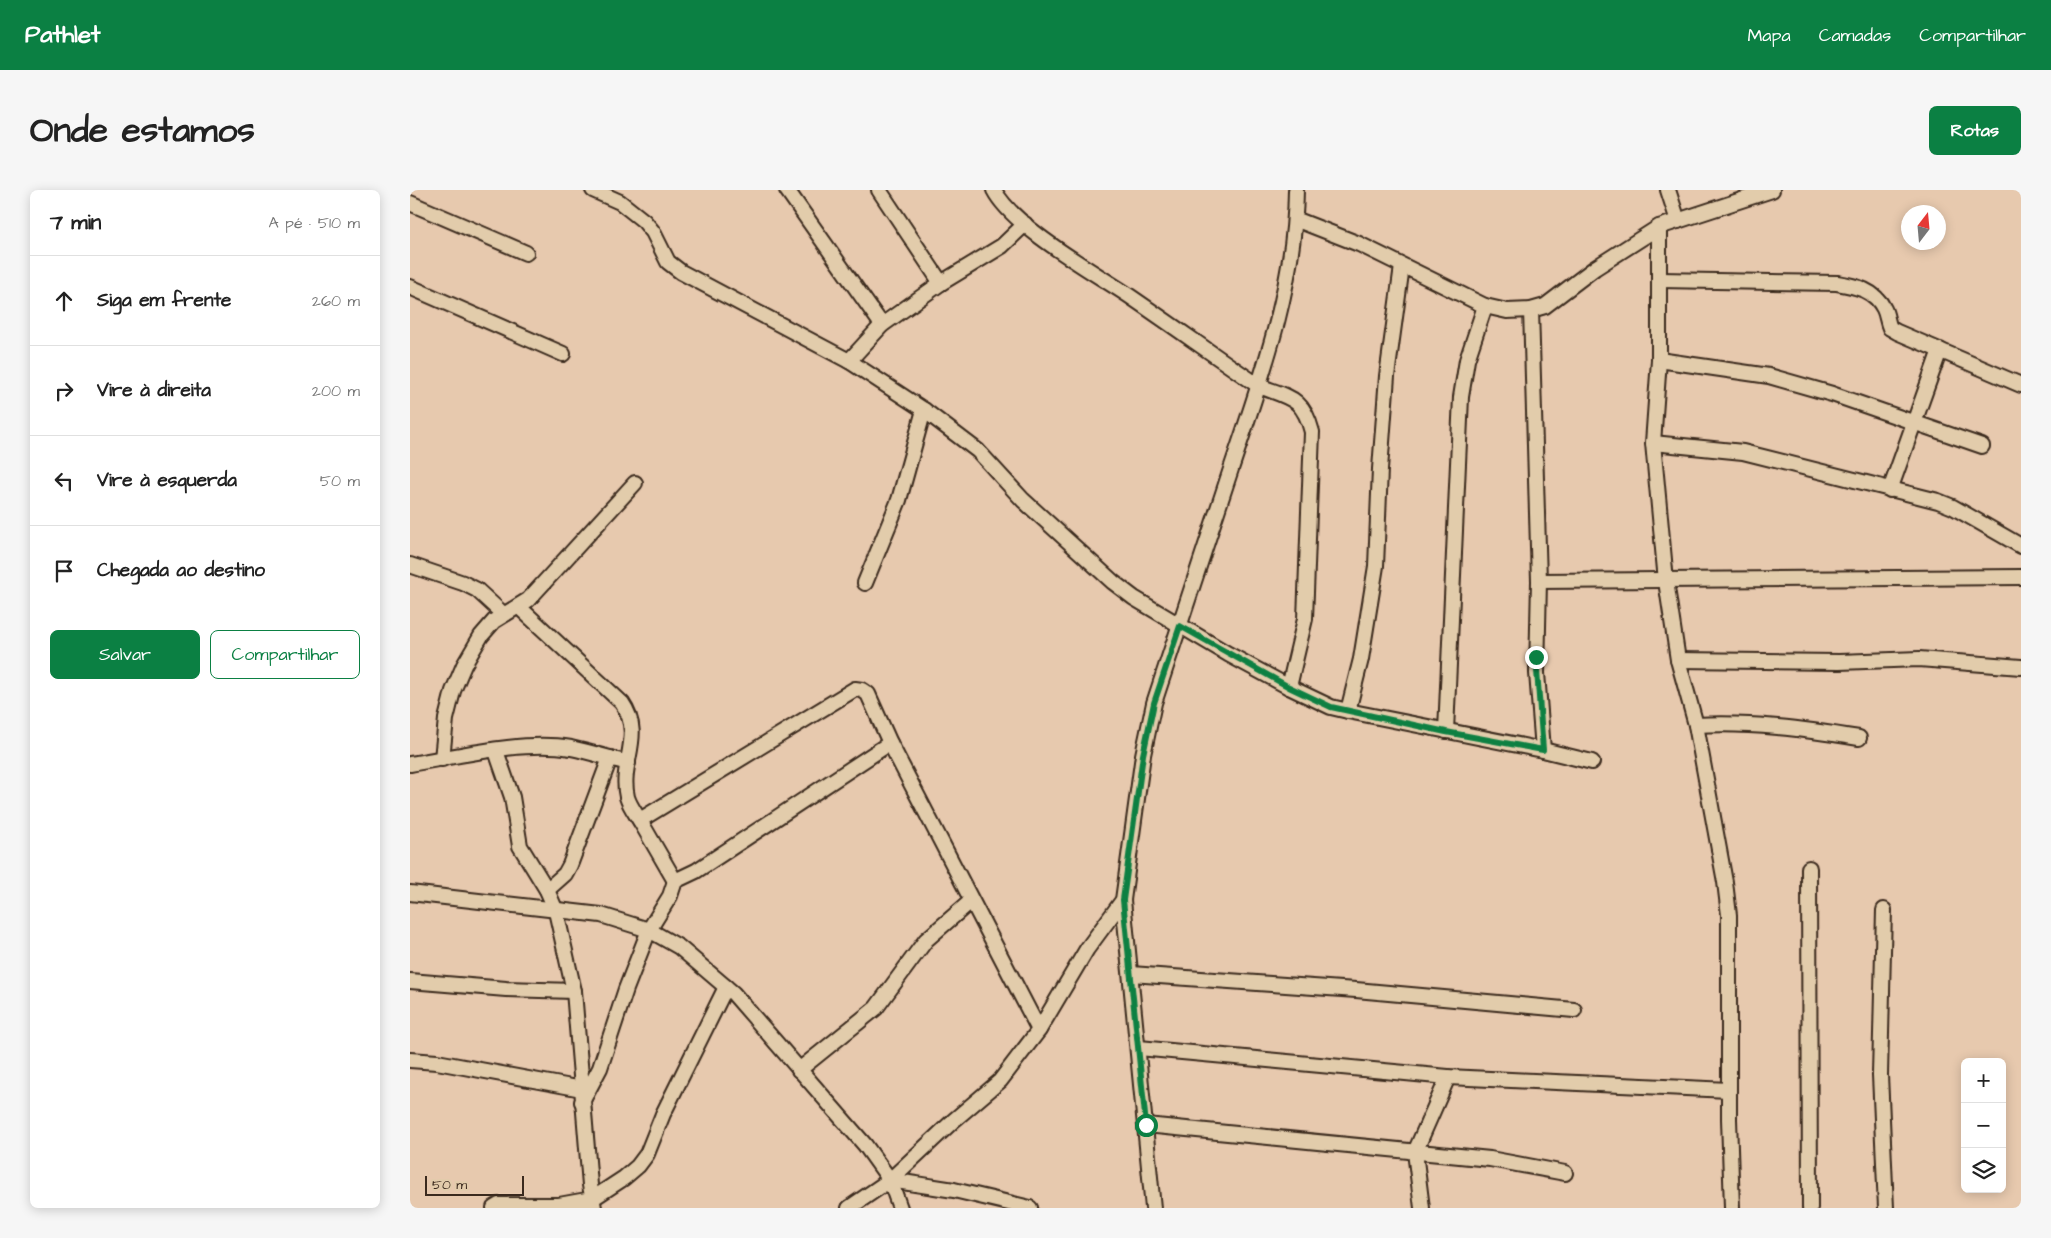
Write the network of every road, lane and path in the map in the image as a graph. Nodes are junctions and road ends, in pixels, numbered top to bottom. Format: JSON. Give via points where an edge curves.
{"nodes":[{"id":1,"x":593,"y":190,"type":"edge"},
{"id":2,"x":787,"y":190,"type":"edge"},
{"id":3,"x":879,"y":190,"type":"edge"},
{"id":4,"x":994,"y":190,"type":"edge"},
{"id":5,"x":1668,"y":190,"type":"edge"},
{"id":6,"x":1772,"y":190,"type":"edge"},
{"id":7,"x":1292,"y":191,"type":"edge"},
{"id":8,"x":410,"y":203,"type":"edge"},
{"id":9,"x":1295,"y":219,"type":"junction"},
{"id":10,"x":1678,"y":221,"type":"junction"},
{"id":11,"x":1025,"y":224,"type":"junction"},
{"id":12,"x":1659,"y":227,"type":"junction"},
{"id":13,"x":526,"y":253,"type":"dead end"},
{"id":14,"x":1402,"y":266,"type":"junction"},
{"id":15,"x":1660,"y":280,"type":"junction"},
{"id":16,"x":941,"y":282,"type":"junction"},
{"id":17,"x":410,"y":287,"type":"edge"},
{"id":18,"x":1485,"y":306,"type":"junction"},
{"id":19,"x":1531,"y":310,"type":"junction"},
{"id":20,"x":882,"y":325,"type":"junction"},
{"id":21,"x":1940,"y":350,"type":"junction"},
{"id":22,"x":563,"y":354,"type":"dead end"},
{"id":23,"x":1658,"y":360,"type":"junction"},
{"id":24,"x":849,"y":361,"type":"junction"},
{"id":25,"x":1259,"y":386,"type":"junction"},
{"id":26,"x":2021,"y":386,"type":"edge"},
{"id":27,"x":924,"y":410,"type":"junction"},
{"id":28,"x":1914,"y":422,"type":"junction"},
{"id":29,"x":1653,"y":443,"type":"junction"},
{"id":30,"x":1982,"y":446,"type":"dead end"},
{"id":31,"x":635,"y":483,"type":"dead end"},
{"id":32,"x":1890,"y":490,"type":"junction"},
{"id":33,"x":2021,"y":546,"type":"edge"},
{"id":34,"x":410,"y":565,"type":"edge"},
{"id":35,"x":2021,"y":577,"type":"edge"},
{"id":36,"x":1538,"y":581,"type":"junction"},
{"id":37,"x":1666,"y":581,"type":"junction"},
{"id":38,"x":865,"y":583,"type":"dead end"},
{"id":39,"x":519,"y":607,"type":"junction"},
{"id":40,"x":503,"y":614,"type":"junction"},
{"id":41,"x":1180,"y":626,"type":"junction"},
{"id":42,"x":1678,"y":660,"type":"junction"},
{"id":43,"x":2021,"y":667,"type":"edge"},
{"id":44,"x":1289,"y":687,"type":"junction"},
{"id":45,"x":1348,"y":711,"type":"junction"},
{"id":46,"x":1696,"y":725,"type":"junction"},
{"id":47,"x":1446,"y":732,"type":"junction"},
{"id":48,"x":1859,"y":738,"type":"dead end"},
{"id":49,"x":890,"y":743,"type":"junction"},
{"id":50,"x":1543,"y":750,"type":"junction"},
{"id":51,"x":496,"y":751,"type":"junction"},
{"id":52,"x":610,"y":758,"type":"junction"},
{"id":53,"x":442,"y":759,"type":"junction"},
{"id":54,"x":1592,"y":762,"type":"dead end"},
{"id":55,"x":628,"y":763,"type":"junction"},
{"id":56,"x":410,"y":764,"type":"edge"},
{"id":57,"x":640,"y":820,"type":"junction"},
{"id":58,"x":1809,"y":868,"type":"dead end"},
{"id":59,"x":675,"y":881,"type":"junction"},
{"id":60,"x":546,"y":890,"type":"junction"},
{"id":61,"x":410,"y":893,"type":"edge"},
{"id":62,"x":1123,"y":900,"type":"junction"},
{"id":63,"x":971,"y":901,"type":"junction"},
{"id":64,"x":1884,"y":910,"type":"dead end"},
{"id":65,"x":556,"y":911,"type":"junction"},
{"id":66,"x":649,"y":930,"type":"junction"},
{"id":67,"x":1131,"y":974,"type":"junction"},
{"id":68,"x":410,"y":981,"type":"edge"},
{"id":69,"x":726,"y":987,"type":"junction"},
{"id":70,"x":574,"y":991,"type":"junction"},
{"id":71,"x":1574,"y":1010,"type":"dead end"},
{"id":72,"x":1040,"y":1030,"type":"junction"},
{"id":73,"x":1139,"y":1048,"type":"junction"},
{"id":74,"x":410,"y":1060,"type":"edge"},
{"id":75,"x":798,"y":1070,"type":"junction"},
{"id":76,"x":1448,"y":1077,"type":"junction"},
{"id":77,"x":1729,"y":1090,"type":"junction"},
{"id":78,"x":582,"y":1096,"type":"junction"},
{"id":79,"x":1146,"y":1125,"type":"junction"},
{"id":80,"x":1415,"y":1152,"type":"junction"},
{"id":81,"x":1564,"y":1173,"type":"dead end"},
{"id":82,"x":890,"y":1180,"type":"junction"},
{"id":83,"x":593,"y":1204,"type":"edge"},
{"id":84,"x":494,"y":1208,"type":"edge"},
{"id":85,"x":849,"y":1208,"type":"edge"},
{"id":86,"x":900,"y":1208,"type":"edge"},
{"id":87,"x":1030,"y":1208,"type":"edge"},
{"id":88,"x":1153,"y":1208,"type":"edge"},
{"id":89,"x":1422,"y":1208,"type":"edge"},
{"id":90,"x":1732,"y":1208,"type":"edge"},
{"id":91,"x":1810,"y":1208,"type":"edge"},
{"id":92,"x":1886,"y":1208,"type":"edge"}],
"edges":[{"from":1,"to":24,"type":"street","via":[[620,202],[644,221],[668,262],[681,272]]},
{"from":2,"to":20,"type":"street"},
{"from":3,"to":16,"type":"street"},
{"from":4,"to":11,"type":"street"},
{"from":5,"to":10,"type":"street"},
{"from":6,"to":10,"type":"street"},
{"from":7,"to":9,"type":"street"},
{"from":8,"to":13,"type":"street"},
{"from":9,"to":14,"type":"street","via":[[1350,240]]},
{"from":9,"to":25,"type":"street","via":[[1288,274]]},
{"from":10,"to":12,"type":"street"},
{"from":11,"to":16,"type":"street","via":[[1002,246]]},
{"from":11,"to":25,"type":"street"},
{"from":12,"to":15,"type":"street"},
{"from":12,"to":19,"type":"street","via":[[1602,263],[1545,306]]},
{"from":14,"to":18,"type":"street"},
{"from":14,"to":45,"type":"street","via":[[1386,395],[1376,566],[1361,659]]},
{"from":15,"to":21,"type":"street","via":[[1853,285],[1875,296],[1884,308],[1890,328]]},
{"from":15,"to":23,"type":"street"},
{"from":16,"to":20,"type":"street"},
{"from":17,"to":22,"type":"street"},
{"from":18,"to":19,"type":"street","via":[[1507,311]]},
{"from":18,"to":47,"type":"street","via":[[1467,360],[1461,397]]},
{"from":19,"to":36,"type":"street"},
{"from":20,"to":24,"type":"street"},
{"from":21,"to":26,"type":"street"},
{"from":21,"to":28,"type":"street"},
{"from":23,"to":28,"type":"street","via":[[1769,376]]},
{"from":23,"to":29,"type":"street"},
{"from":24,"to":27,"type":"street"},
{"from":25,"to":41,"type":"street"},
{"from":25,"to":44,"type":"street","via":[[1294,400],[1302,407],[1312,432],[1305,620]]},
{"from":27,"to":38,"type":"street","via":[[899,500]]},
{"from":27,"to":41,"type":"street","via":[[978,451],[1023,500],[1113,582]]},
{"from":28,"to":30,"type":"street"},
{"from":28,"to":32,"type":"street"},
{"from":29,"to":32,"type":"street","via":[[1743,452]]},
{"from":29,"to":37,"type":"street"},
{"from":31,"to":39,"type":"street"},
{"from":32,"to":33,"type":"street","via":[[1953,507]]},
{"from":34,"to":40,"type":"street","via":[[477,590]]},
{"from":35,"to":37,"type":"street"},
{"from":36,"to":37,"type":"street"},
{"from":36,"to":50,"type":"street","via":[[1536,673]]},
{"from":37,"to":42,"type":"street"},
{"from":39,"to":40,"type":"street"},
{"from":39,"to":55,"type":"street","via":[[626,708],[633,730]]},
{"from":40,"to":53,"type":"street","via":[[481,636],[453,691]]},
{"from":41,"to":44,"type":"street"},
{"from":41,"to":62,"type":"street","via":[[1154,703],[1143,755]]},
{"from":42,"to":43,"type":"street","via":[[1839,662],[1919,659]]},
{"from":42,"to":46,"type":"street"},
{"from":44,"to":45,"type":"street","via":[[1331,707]]},
{"from":45,"to":47,"type":"street"},
{"from":46,"to":48,"type":"street","via":[[1757,724]]},
{"from":46,"to":77,"type":"street","via":[[1725,882],[1728,915]]},
{"from":47,"to":50,"type":"street"},
{"from":49,"to":57,"type":"street","via":[[868,694],[855,689]]},
{"from":49,"to":59,"type":"street","via":[[696,871]]},
{"from":49,"to":63,"type":"street"},
{"from":50,"to":54,"type":"street"},
{"from":51,"to":52,"type":"street","via":[[547,746],[571,748]]},
{"from":51,"to":53,"type":"street"},
{"from":51,"to":60,"type":"street","via":[[512,797],[520,846]]},
{"from":52,"to":55,"type":"street"},
{"from":52,"to":60,"type":"street","via":[[570,865]]},
{"from":53,"to":56,"type":"street"},
{"from":55,"to":57,"type":"street","via":[[627,797]]},
{"from":57,"to":59,"type":"street"},
{"from":58,"to":91,"type":"street"},
{"from":59,"to":66,"type":"street","via":[[670,896]]},
{"from":60,"to":65,"type":"street"},
{"from":61,"to":65,"type":"street"},
{"from":62,"to":67,"type":"street"},
{"from":62,"to":72,"type":"street","via":[[1087,949]]},
{"from":63,"to":72,"type":"street"},
{"from":63,"to":75,"type":"street","via":[[926,940],[876,1008]]},
{"from":64,"to":92,"type":"street","via":[[1880,1075]]},
{"from":65,"to":66,"type":"street","via":[[601,915]]},
{"from":65,"to":70,"type":"street"},
{"from":66,"to":69,"type":"street","via":[[678,947]]},
{"from":66,"to":78,"type":"street","via":[[600,1068]]},
{"from":67,"to":71,"type":"street"},
{"from":67,"to":73,"type":"street"},
{"from":68,"to":70,"type":"street"},
{"from":69,"to":75,"type":"street"},
{"from":69,"to":83,"type":"street","via":[[663,1114],[647,1154],[638,1166]]},
{"from":70,"to":78,"type":"street"},
{"from":72,"to":82,"type":"street","via":[[1000,1081]]},
{"from":73,"to":76,"type":"street"},
{"from":73,"to":79,"type":"street"},
{"from":74,"to":78,"type":"street","via":[[437,1062]]},
{"from":75,"to":82,"type":"street","via":[[865,1145]]},
{"from":76,"to":77,"type":"street"},
{"from":76,"to":80,"type":"street"},
{"from":77,"to":90,"type":"street"},
{"from":78,"to":83,"type":"street"},
{"from":79,"to":80,"type":"street"},
{"from":79,"to":88,"type":"street"},
{"from":80,"to":81,"type":"street","via":[[1490,1159]]},
{"from":80,"to":89,"type":"street"},
{"from":82,"to":85,"type":"street"},
{"from":82,"to":86,"type":"street"},
{"from":82,"to":87,"type":"street","via":[[954,1190]]},
{"from":83,"to":84,"type":"street","via":[[499,1205]]}]}
